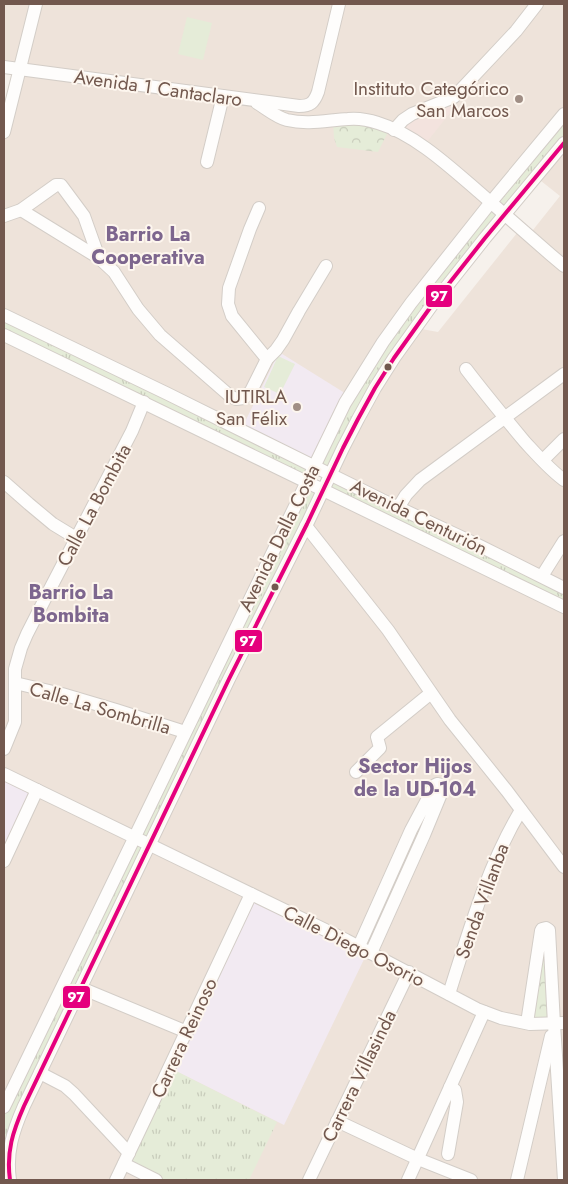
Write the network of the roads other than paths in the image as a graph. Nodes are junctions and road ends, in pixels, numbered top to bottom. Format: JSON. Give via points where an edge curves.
{"nodes":[{"id":1,"x":36,"y":4,"type":"edge"},
{"id":2,"x":338,"y":4,"type":"edge"},
{"id":3,"x":537,"y":4,"type":"edge"},
{"id":4,"x":4,"y":67,"type":"edge"},
{"id":5,"x":20,"y":69,"type":"junction"},
{"id":6,"x":223,"y":96,"type":"junction"},
{"id":7,"x":253,"y":100,"type":"junction"},
{"id":8,"x":564,"y":114,"type":"edge"},
{"id":9,"x":394,"y":130,"type":"junction"},
{"id":10,"x":4,"y":132,"type":"edge"},
{"id":11,"x":564,"y":143,"type":"edge"},
{"id":12,"x":207,"y":162,"type":"dead end"},
{"id":13,"x":491,"y":202,"type":"junction"},
{"id":14,"x":259,"y":208,"type":"dead end"},
{"id":15,"x":21,"y":210,"type":"junction"},
{"id":16,"x":505,"y":215,"type":"junction"},
{"id":17,"x":4,"y":216,"type":"edge"},
{"id":18,"x":99,"y":258,"type":"junction"},
{"id":19,"x":326,"y":266,"type":"dead end"},
{"id":20,"x":564,"y":266,"type":"edge"},
{"id":21,"x":4,"y":315,"type":"edge"},
{"id":22,"x":4,"y":335,"type":"edge"},
{"id":23,"x":267,"y":359,"type":"junction"},
{"id":24,"x":466,"y":369,"type":"dead end"},
{"id":25,"x":564,"y":374,"type":"edge"},
{"id":26,"x":144,"y":402,"type":"junction"},
{"id":27,"x":504,"y":418,"type":"junction"},
{"id":28,"x":564,"y":439,"type":"edge"},
{"id":29,"x":543,"y":460,"type":"junction"},
{"id":30,"x":314,"y":466,"type":"junction"},
{"id":31,"x":330,"y":474,"type":"junction"},
{"id":32,"x":564,"y":480,"type":"edge"},
{"id":33,"x":4,"y":482,"type":"edge"},
{"id":34,"x":307,"y":482,"type":"junction"},
{"id":35,"x":323,"y":490,"type":"junction"},
{"id":36,"x":398,"y":508,"type":"junction"},
{"id":37,"x":306,"y":526,"type":"junction"},
{"id":38,"x":76,"y":538,"type":"junction"},
{"id":39,"x":564,"y":541,"type":"edge"},
{"id":40,"x":542,"y":576,"type":"junction"},
{"id":41,"x":564,"y":588,"type":"edge"},
{"id":42,"x":564,"y":607,"type":"edge"},
{"id":43,"x":15,"y":683,"type":"junction"},
{"id":44,"x":431,"y":693,"type":"junction"},
{"id":45,"x":185,"y":732,"type":"junction"},
{"id":46,"x":4,"y":749,"type":"edge"},
{"id":47,"x":356,"y":772,"type":"dead end"},
{"id":48,"x":4,"y":774,"type":"edge"},
{"id":49,"x":37,"y":790,"type":"junction"},
{"id":50,"x":521,"y":810,"type":"junction"},
{"id":51,"x":134,"y":838,"type":"junction"},
{"id":52,"x":150,"y":846,"type":"junction"},
{"id":53,"x":4,"y":861,"type":"edge"},
{"id":54,"x":564,"y":867,"type":"edge"},
{"id":55,"x":251,"y":894,"type":"junction"},
{"id":56,"x":359,"y":946,"type":"junction"},
{"id":57,"x":371,"y":953,"type":"junction"},
{"id":58,"x":409,"y":972,"type":"junction"},
{"id":59,"x":81,"y":988,"type":"junction"},
{"id":60,"x":449,"y":994,"type":"junction"},
{"id":61,"x":484,"y":1012,"type":"junction"},
{"id":62,"x":527,"y":1023,"type":"junction"},
{"id":63,"x":559,"y":1024,"type":"edge"},
{"id":64,"x":186,"y":1032,"type":"junction"},
{"id":65,"x":40,"y":1072,"type":"junction"},
{"id":66,"x":450,"y":1087,"type":"junction"},
{"id":67,"x":4,"y":1107,"type":"edge"},
{"id":68,"x":337,"y":1121,"type":"junction"},
{"id":69,"x":448,"y":1154,"type":"dead end"},
{"id":70,"x":126,"y":1158,"type":"junction"},
{"id":71,"x":418,"y":1159,"type":"junction"},
{"id":72,"x":10,"y":1180,"type":"edge"},
{"id":73,"x":116,"y":1180,"type":"edge"},
{"id":74,"x":156,"y":1180,"type":"edge"},
{"id":75,"x":309,"y":1180,"type":"edge"},
{"id":76,"x":408,"y":1180,"type":"edge"},
{"id":77,"x":471,"y":1180,"type":"edge"},
{"id":78,"x":518,"y":1180,"type":"edge"},
{"id":79,"x":564,"y":1180,"type":"edge"}],
"edges":[{"from":1,"to":5,"type":"street"},
{"from":2,"to":7,"type":"street","name":"Avenida 1 Cantaclaro","via":[[314,102],[309,106],[298,106]]},
{"from":3,"to":9,"type":"street","via":[[454,97],[412,114]]},
{"from":4,"to":5,"type":"street","name":"Avenida 1 Cantaclaro"},
{"from":5,"to":6,"type":"street","name":"Avenida 1 Cantaclaro"},
{"from":5,"to":10,"type":"street"},
{"from":6,"to":7,"type":"street","name":"Avenida 1 Cantaclaro"},
{"from":6,"to":12,"type":"street"},
{"from":7,"to":9,"type":"street","via":[[288,120],[357,119]]},
{"from":8,"to":13,"type":"street","name":"Avenida Dalla Costa"},
{"from":9,"to":13,"type":"street","via":[[435,156]]},
{"from":11,"to":16,"type":"street","name":"Avenida Dalla Costa"},
{"from":13,"to":16,"type":"street"},
{"from":13,"to":30,"type":"street","name":"Avenida Dalla Costa","via":[[383,342],[345,403]]},
{"from":14,"to":23,"type":"street","via":[[229,288],[228,304],[232,316]]},
{"from":15,"to":17,"type":"street"},
{"from":15,"to":18,"type":"street"},
{"from":15,"to":18,"type":"street","via":[[56,185],[61,185],[84,216]]},
{"from":16,"to":20,"type":"street"},
{"from":16,"to":31,"type":"street","name":"Avenida Dalla Costa","via":[[394,358]]},
{"from":18,"to":23,"type":"street","via":[[114,272],[160,335],[230,396],[244,398],[251,391]]},
{"from":19,"to":23,"type":"street","via":[[283,340]]},
{"from":21,"to":30,"type":"street","name":"Avenida Centurión"},
{"from":22,"to":26,"type":"street","name":"Avenida Centurión"},
{"from":24,"to":27,"type":"street"},
{"from":25,"to":27,"type":"street"},
{"from":26,"to":34,"type":"street","name":"Avenida Centurión"},
{"from":26,"to":38,"type":"street","name":"Calle La Bombita"},
{"from":27,"to":29,"type":"street"},
{"from":27,"to":36,"type":"street","via":[[420,480]]},
{"from":28,"to":29,"type":"street"},
{"from":29,"to":32,"type":"street"},
{"from":30,"to":31,"type":"street","name":"Avenida Centurión"},
{"from":30,"to":34,"type":"street","name":"Avenida Dalla Costa"},
{"from":31,"to":35,"type":"street","name":"Avenida Dalla Costa"},
{"from":31,"to":36,"type":"street","name":"Avenida Centurión"},
{"from":33,"to":38,"type":"street","via":[[53,524]]},
{"from":34,"to":35,"type":"street","name":"Avenida Centurión"},
{"from":34,"to":45,"type":"street","name":"Avenida Dalla Costa"},
{"from":35,"to":37,"type":"street","name":"Avenida Dalla Costa"},
{"from":35,"to":42,"type":"street","name":"Avenida Centurión"},
{"from":36,"to":40,"type":"street","name":"Avenida Centurión"},
{"from":37,"to":44,"type":"street","via":[[388,630]]},
{"from":37,"to":52,"type":"street","name":"Avenida Dalla Costa"},
{"from":38,"to":43,"type":"street","name":"Calle La Bombita","via":[[24,641],[17,659]]},
{"from":39,"to":40,"type":"street"},
{"from":40,"to":41,"type":"street","name":"Avenida Centurión"},
{"from":43,"to":45,"type":"street","name":"Calle La Sombrilla"},
{"from":43,"to":46,"type":"street","name":"Calle La Bombita","via":[[15,722]]},
{"from":44,"to":47,"type":"street","via":[[377,737],[380,748]]},
{"from":44,"to":50,"type":"street"},
{"from":45,"to":51,"type":"street","name":"Avenida Dalla Costa"},
{"from":48,"to":49,"type":"street","name":"Calle Diego Osorio"},
{"from":49,"to":51,"type":"street","name":"Calle Diego Osorio"},
{"from":49,"to":53,"type":"street"},
{"from":50,"to":54,"type":"street"},
{"from":50,"to":60,"type":"street","name":"Senda Villanba","via":[[489,873]]},
{"from":51,"to":52,"type":"street","name":"Calle Diego Osorio"},
{"from":51,"to":67,"type":"street","name":"Avenida Dalla Costa"},
{"from":52,"to":55,"type":"street","name":"Calle Diego Osorio"},
{"from":52,"to":59,"type":"street","name":"Avenida Dalla Costa"},
{"from":55,"to":56,"type":"street","name":"Calle Diego Osorio"},
{"from":55,"to":64,"type":"street","name":"Carrera Reinoso"},
{"from":56,"to":57,"type":"street","name":"Calle Diego Osorio"},
{"from":56,"to":57,"type":"street","via":[[414,825],[435,786],[442,785],[426,830]]},
{"from":57,"to":58,"type":"street","name":"Calle Diego Osorio"},
{"from":58,"to":60,"type":"street","name":"Calle Diego Osorio"},
{"from":58,"to":68,"type":"street","name":"Carrera Villasinda"},
{"from":59,"to":64,"type":"street"},
{"from":59,"to":65,"type":"street","name":"Avenida Dalla Costa"},
{"from":60,"to":61,"type":"street","name":"Calle Diego Osorio"},
{"from":61,"to":62,"type":"street","name":"Calle Diego Osorio"},
{"from":61,"to":66,"type":"street"},
{"from":62,"to":63,"type":"street","name":"Calle Diego Osorio"},
{"from":62,"to":63,"type":"street","via":[[541,931],[546,928],[549,930]]},
{"from":63,"to":78,"type":"street"},
{"from":63,"to":79,"type":"street"},
{"from":64,"to":70,"type":"street","name":"Carrera Reinoso"},
{"from":65,"to":70,"type":"street","via":[[74,1094]]},
{"from":65,"to":72,"type":"street","name":"Avenida Dalla Costa","via":[[12,1138],[8,1162]]},
{"from":66,"to":69,"type":"street","via":[[455,1090],[458,1102]]},
{"from":66,"to":71,"type":"street"},
{"from":68,"to":71,"type":"street"},
{"from":68,"to":75,"type":"street","name":"Carrera Villasinda"},
{"from":70,"to":73,"type":"street","name":"Carrera Reinoso"},
{"from":70,"to":74,"type":"street"},
{"from":71,"to":76,"type":"street"},
{"from":71,"to":77,"type":"street"}]}
